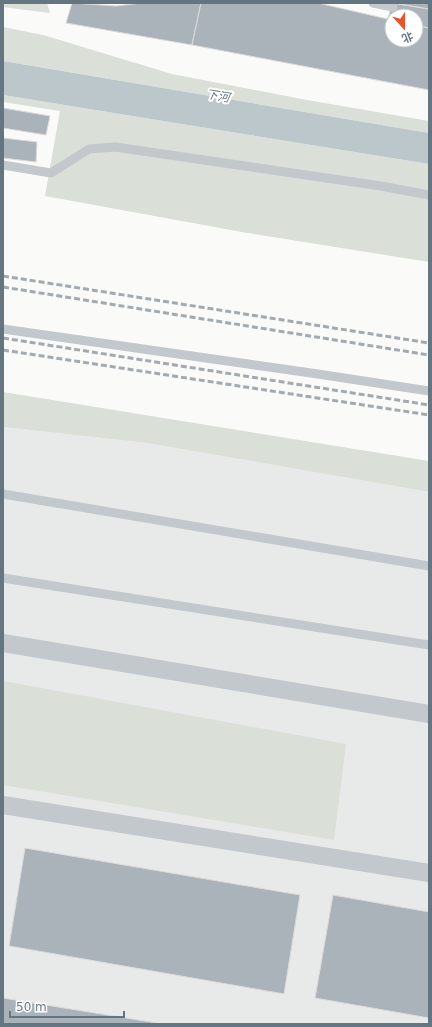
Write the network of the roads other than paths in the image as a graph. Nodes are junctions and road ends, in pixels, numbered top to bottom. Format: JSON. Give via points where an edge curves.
{"nodes":[{"id":1,"x":373,"y":3,"type":"edge"},
{"id":2,"x":394,"y":7,"type":"dead end"},
{"id":3,"x":3,"y":165,"type":"edge"},
{"id":4,"x":429,"y":194,"type":"edge"},
{"id":5,"x":3,"y":329,"type":"edge"},
{"id":6,"x":429,"y":391,"type":"edge"},
{"id":7,"x":3,"y":494,"type":"edge"},
{"id":8,"x":429,"y":566,"type":"edge"},
{"id":9,"x":3,"y":578,"type":"edge"},
{"id":10,"x":3,"y":643,"type":"edge"},
{"id":11,"x":429,"y":645,"type":"edge"},
{"id":12,"x":429,"y":714,"type":"edge"},
{"id":13,"x":3,"y":805,"type":"edge"},
{"id":14,"x":429,"y":873,"type":"edge"}],
"edges":[{"from":1,"to":2,"type":"lane"},
{"from":3,"to":4,"type":"lane","via":[[51,173],[89,149],[115,147]]},
{"from":5,"to":6,"type":"lane"},
{"from":7,"to":8,"type":"lane"},
{"from":9,"to":11,"type":"lane"},
{"from":10,"to":12,"type":"street"},
{"from":13,"to":14,"type":"street"}]}
